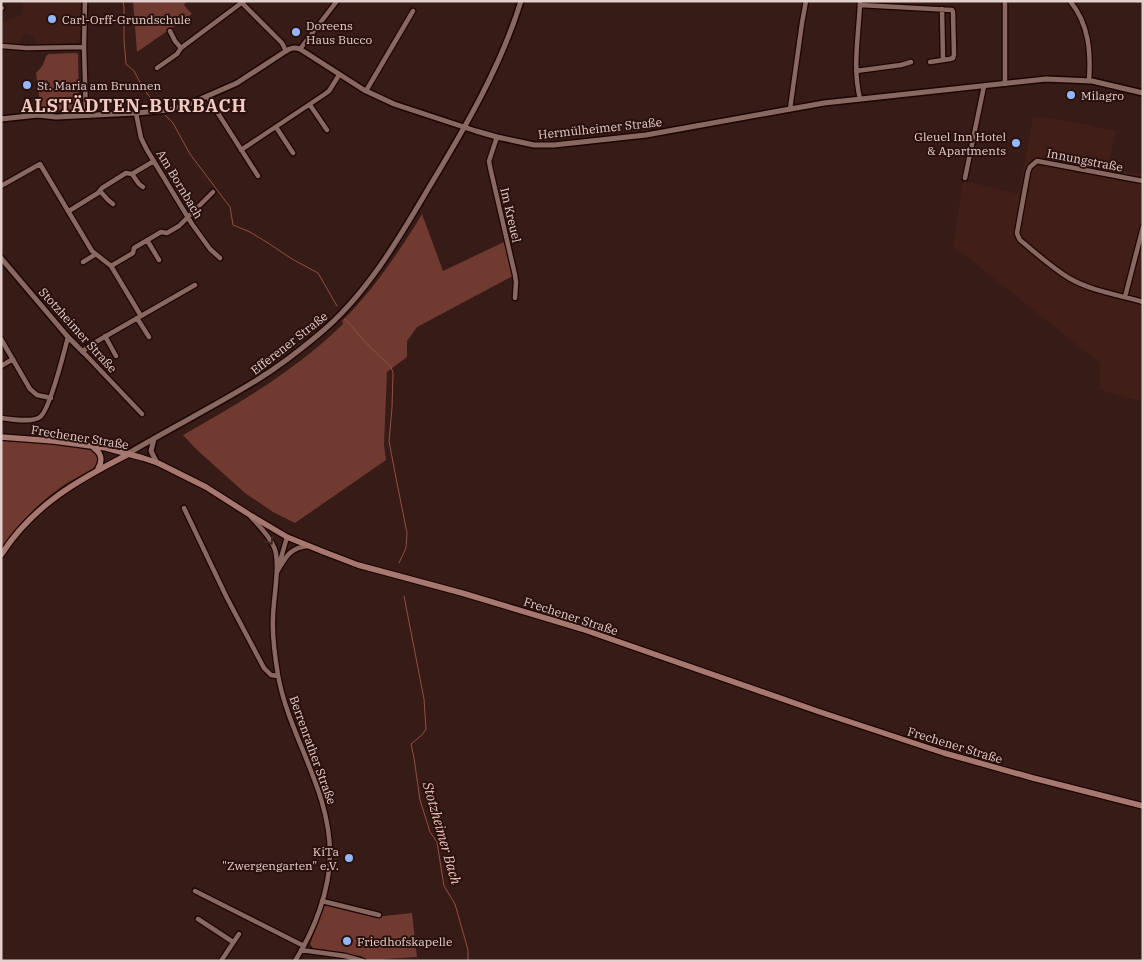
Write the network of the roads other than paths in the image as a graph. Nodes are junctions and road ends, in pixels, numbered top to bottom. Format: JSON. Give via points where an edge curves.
{"nodes":[{"id":1,"x":85,"y":1,"type":"edge"},
{"id":2,"x":336,"y":1,"type":"edge"},
{"id":3,"x":522,"y":1,"type":"edge"},
{"id":4,"x":806,"y":1,"type":"edge"},
{"id":5,"x":1005,"y":1,"type":"edge"},
{"id":6,"x":1070,"y":1,"type":"edge"},
{"id":7,"x":242,"y":2,"type":"edge"},
{"id":8,"x":860,"y":3,"type":"edge"},
{"id":9,"x":942,"y":9,"type":"junction"},
{"id":10,"x":413,"y":11,"type":"dead end"},
{"id":11,"x":170,"y":31,"type":"dead end"},
{"id":12,"x":1,"y":46,"type":"edge"},
{"id":13,"x":84,"y":47,"type":"junction"},
{"id":14,"x":181,"y":48,"type":"junction"},
{"id":15,"x":300,"y":49,"type":"junction"},
{"id":16,"x":286,"y":51,"type":"junction"},
{"id":17,"x":943,"y":60,"type":"junction"},
{"id":18,"x":911,"y":62,"type":"dead end"},
{"id":19,"x":930,"y":62,"type":"dead end"},
{"id":20,"x":157,"y":68,"type":"dead end"},
{"id":21,"x":856,"y":71,"type":"junction"},
{"id":22,"x":339,"y":75,"type":"junction"},
{"id":23,"x":1090,"y":81,"type":"junction"},
{"id":24,"x":1005,"y":84,"type":"junction"},
{"id":25,"x":984,"y":86,"type":"junction"},
{"id":26,"x":366,"y":91,"type":"junction"},
{"id":27,"x":1143,"y":93,"type":"edge"},
{"id":28,"x":207,"y":96,"type":"junction"},
{"id":29,"x":860,"y":99,"type":"junction"},
{"id":30,"x":310,"y":105,"type":"junction"},
{"id":31,"x":790,"y":109,"type":"junction"},
{"id":32,"x":136,"y":113,"type":"junction"},
{"id":33,"x":86,"y":115,"type":"junction"},
{"id":34,"x":1,"y":119,"type":"edge"},
{"id":35,"x":276,"y":127,"type":"junction"},
{"id":36,"x":465,"y":127,"type":"junction"},
{"id":37,"x":327,"y":130,"type":"dead end"},
{"id":38,"x":497,"y":137,"type":"junction"},
{"id":39,"x":241,"y":150,"type":"junction"},
{"id":40,"x":293,"y":153,"type":"dead end"},
{"id":41,"x":154,"y":161,"type":"junction"},
{"id":42,"x":132,"y":174,"type":"junction"},
{"id":43,"x":258,"y":176,"type":"dead end"},
{"id":44,"x":965,"y":178,"type":"dead end"},
{"id":45,"x":1143,"y":181,"type":"edge"},
{"id":46,"x":1,"y":186,"type":"edge"},
{"id":47,"x":143,"y":187,"type":"dead end"},
{"id":48,"x":100,"y":191,"type":"junction"},
{"id":49,"x":213,"y":192,"type":"dead end"},
{"id":50,"x":114,"y":204,"type":"dead end"},
{"id":51,"x":69,"y":211,"type":"junction"},
{"id":52,"x":188,"y":218,"type":"junction"},
{"id":53,"x":1143,"y":227,"type":"edge"},
{"id":54,"x":147,"y":240,"type":"junction"},
{"id":55,"x":96,"y":254,"type":"junction"},
{"id":56,"x":1,"y":258,"type":"edge"},
{"id":57,"x":220,"y":258,"type":"dead end"},
{"id":58,"x":159,"y":260,"type":"dead end"},
{"id":59,"x":83,"y":262,"type":"dead end"},
{"id":60,"x":111,"y":266,"type":"junction"},
{"id":61,"x":195,"y":285,"type":"dead end"},
{"id":62,"x":1124,"y":297,"type":"junction"},
{"id":63,"x":515,"y":298,"type":"dead end"},
{"id":64,"x":1143,"y":302,"type":"edge"},
{"id":65,"x":139,"y":317,"type":"junction"},
{"id":66,"x":105,"y":336,"type":"junction"},
{"id":67,"x":68,"y":337,"type":"junction"},
{"id":68,"x":148,"y":337,"type":"dead end"},
{"id":69,"x":1,"y":339,"type":"edge"},
{"id":70,"x":83,"y":352,"type":"junction"},
{"id":71,"x":116,"y":356,"type":"dead end"},
{"id":72,"x":13,"y":359,"type":"junction"},
{"id":73,"x":1,"y":366,"type":"edge"},
{"id":74,"x":51,"y":398,"type":"junction"},
{"id":75,"x":142,"y":414,"type":"dead end"},
{"id":76,"x":1,"y":418,"type":"edge"},
{"id":77,"x":1,"y":437,"type":"edge"},
{"id":78,"x":154,"y":438,"type":"junction"},
{"id":79,"x":92,"y":446,"type":"junction"},
{"id":80,"x":129,"y":454,"type":"junction"},
{"id":81,"x":158,"y":463,"type":"junction"},
{"id":82,"x":97,"y":470,"type":"junction"},
{"id":83,"x":184,"y":508,"type":"dead end"},
{"id":84,"x":250,"y":515,"type":"junction"},
{"id":85,"x":287,"y":537,"type":"junction"},
{"id":86,"x":308,"y":546,"type":"junction"},
{"id":87,"x":1,"y":555,"type":"edge"},
{"id":88,"x":276,"y":574,"type":"junction"},
{"id":89,"x":278,"y":676,"type":"junction"},
{"id":90,"x":1143,"y":806,"type":"edge"},
{"id":91,"x":195,"y":891,"type":"dead end"},
{"id":92,"x":322,"y":901,"type":"junction"},
{"id":93,"x":379,"y":915,"type":"dead end"},
{"id":94,"x":198,"y":919,"type":"dead end"},
{"id":95,"x":238,"y":934,"type":"dead end"},
{"id":96,"x":233,"y":942,"type":"junction"},
{"id":97,"x":303,"y":948,"type":"junction"},
{"id":98,"x":221,"y":961,"type":"edge"},
{"id":99,"x":294,"y":961,"type":"edge"},
{"id":100,"x":363,"y":961,"type":"edge"}],
"edges":[{"from":1,"to":13,"type":"street"},
{"from":2,"to":15,"type":"street"},
{"from":3,"to":36,"type":"street","name":"Efferener Straße","via":[[498,64]]},
{"from":4,"to":31,"type":"street"},
{"from":5,"to":24,"type":"street"},
{"from":6,"to":23,"type":"street","via":[[1084,24],[1089,44]]},
{"from":7,"to":14,"type":"street"},
{"from":7,"to":16,"type":"street"},
{"from":8,"to":9,"type":"street"},
{"from":8,"to":21,"type":"street"},
{"from":9,"to":17,"type":"street"},
{"from":9,"to":17,"type":"street","via":[[953,12],[954,55]]},
{"from":10,"to":26,"type":"street"},
{"from":11,"to":14,"type":"street"},
{"from":12,"to":13,"type":"street"},
{"from":13,"to":33,"type":"street"},
{"from":14,"to":20,"type":"street"},
{"from":15,"to":16,"type":"street"},
{"from":15,"to":22,"type":"street","name":"Hermülheimer Straße"},
{"from":16,"to":28,"type":"street","via":[[237,83]]},
{"from":17,"to":19,"type":"street"},
{"from":18,"to":21,"type":"street"},
{"from":21,"to":29,"type":"street"},
{"from":22,"to":26,"type":"street","name":"Hermülheimer Straße"},
{"from":22,"to":30,"type":"street","via":[[329,91]]},
{"from":23,"to":24,"type":"street","name":"Hermülheimer Straße","via":[[1046,79]]},
{"from":23,"to":27,"type":"street","name":"Hermülheimer Straße"},
{"from":24,"to":25,"type":"street","name":"Hermülheimer Straße"},
{"from":25,"to":29,"type":"street","name":"Hermülheimer Straße"},
{"from":25,"to":44,"type":"street"},
{"from":26,"to":36,"type":"street","name":"Hermülheimer Straße","via":[[394,104]]},
{"from":28,"to":32,"type":"street","via":[[169,110]]},
{"from":28,"to":39,"type":"street"},
{"from":29,"to":31,"type":"street","name":"Hermülheimer Straße"},
{"from":30,"to":35,"type":"street"},
{"from":30,"to":37,"type":"street"},
{"from":31,"to":38,"type":"street","name":"Hermülheimer Straße","via":[[661,133],[554,145],[534,145]]},
{"from":32,"to":33,"type":"street"},
{"from":32,"to":41,"type":"street","name":"Am Bornbach","via":[[141,138]]},
{"from":33,"to":34,"type":"street"},
{"from":35,"to":39,"type":"street"},
{"from":35,"to":40,"type":"street"},
{"from":36,"to":38,"type":"street","name":"Hermülheimer Straße"},
{"from":36,"to":78,"type":"street","name":"Efferener Straße","via":[[405,229],[361,291],[335,320],[259,380]]},
{"from":38,"to":63,"type":"street","name":"Im Kreuel","via":[[490,167],[515,275]]},
{"from":39,"to":43,"type":"street"},
{"from":41,"to":42,"type":"street"},
{"from":41,"to":52,"type":"street","name":"Am Bornbach"},
{"from":42,"to":47,"type":"street"},
{"from":42,"to":48,"type":"street","via":[[126,173]]},
{"from":45,"to":62,"type":"street","name":"Innungstraße","via":[[1037,161],[1028,172],[1017,233],[1020,240],[1069,278]]},
{"from":46,"to":51,"type":"street","via":[[40,164]]},
{"from":48,"to":50,"type":"street"},
{"from":48,"to":51,"type":"street"},
{"from":49,"to":52,"type":"street"},
{"from":51,"to":55,"type":"street"},
{"from":52,"to":54,"type":"street","via":[[167,233],[161,232]]},
{"from":52,"to":57,"type":"street","name":"Am Bornbach"},
{"from":53,"to":62,"type":"street"},
{"from":54,"to":58,"type":"street"},
{"from":54,"to":60,"type":"street"},
{"from":55,"to":59,"type":"street"},
{"from":55,"to":60,"type":"street"},
{"from":56,"to":67,"type":"street","name":"Stotzheimer Straße"},
{"from":60,"to":65,"type":"street"},
{"from":61,"to":65,"type":"street"},
{"from":62,"to":64,"type":"street","name":"Innungstraße"},
{"from":65,"to":66,"type":"street"},
{"from":65,"to":68,"type":"street"},
{"from":66,"to":70,"type":"street"},
{"from":66,"to":71,"type":"street"},
{"from":67,"to":70,"type":"street","name":"Stotzheimer Straße"},
{"from":67,"to":74,"type":"street"},
{"from":69,"to":72,"type":"street"},
{"from":70,"to":75,"type":"street","name":"Stotzheimer Straße"},
{"from":72,"to":73,"type":"street"},
{"from":72,"to":74,"type":"street","via":[[30,388],[37,395]]},
{"from":74,"to":76,"type":"street","via":[[40,417],[31,420]]},
{"from":77,"to":79,"type":"main road","name":"Frechener Straße"},
{"from":78,"to":80,"type":"street","name":"Efferener Straße"},
{"from":78,"to":81,"type":"street","via":[[151,450]]},
{"from":79,"to":80,"type":"main road","name":"Frechener Straße"},
{"from":79,"to":82,"type":"main road","via":[[102,458]]},
{"from":80,"to":81,"type":"main road","name":"Frechener Straße"},
{"from":80,"to":82,"type":"main road","name":"Efferener Straße"},
{"from":81,"to":84,"type":"main road","name":"Frechener Straße","via":[[206,487]]},
{"from":82,"to":87,"type":"main road","name":"Efferener Straße","via":[[45,505]]},
{"from":83,"to":89,"type":"street","via":[[264,668],[271,676]]},
{"from":84,"to":85,"type":"main road","name":"Frechener Straße"},
{"from":84,"to":88,"type":"street","name":"Berrenrather Straße","one_way":true,"via":[[274,547]]},
{"from":85,"to":86,"type":"main road","name":"Frechener Straße"},
{"from":85,"to":88,"type":"street","name":"Berrenrather Straße"},
{"from":86,"to":88,"type":"street","name":"Berrenrather Straße","via":[[290,552]]},
{"from":86,"to":90,"type":"main road","name":"Frechener Straße","via":[[358,565],[582,629],[944,753]]},
{"from":88,"to":89,"type":"street","name":"Berrenrather Straße","via":[[273,619]]},
{"from":89,"to":92,"type":"street","name":"Berrenrather Straße","via":[[326,815],[330,854]]},
{"from":91,"to":97,"type":"street"},
{"from":92,"to":93,"type":"street"},
{"from":92,"to":97,"type":"street","name":"Berrenrather Straße"},
{"from":94,"to":96,"type":"street"},
{"from":95,"to":96,"type":"street"},
{"from":96,"to":98,"type":"street"},
{"from":97,"to":99,"type":"street","name":"Berrenrather Straße"},
{"from":97,"to":100,"type":"street"}]}
